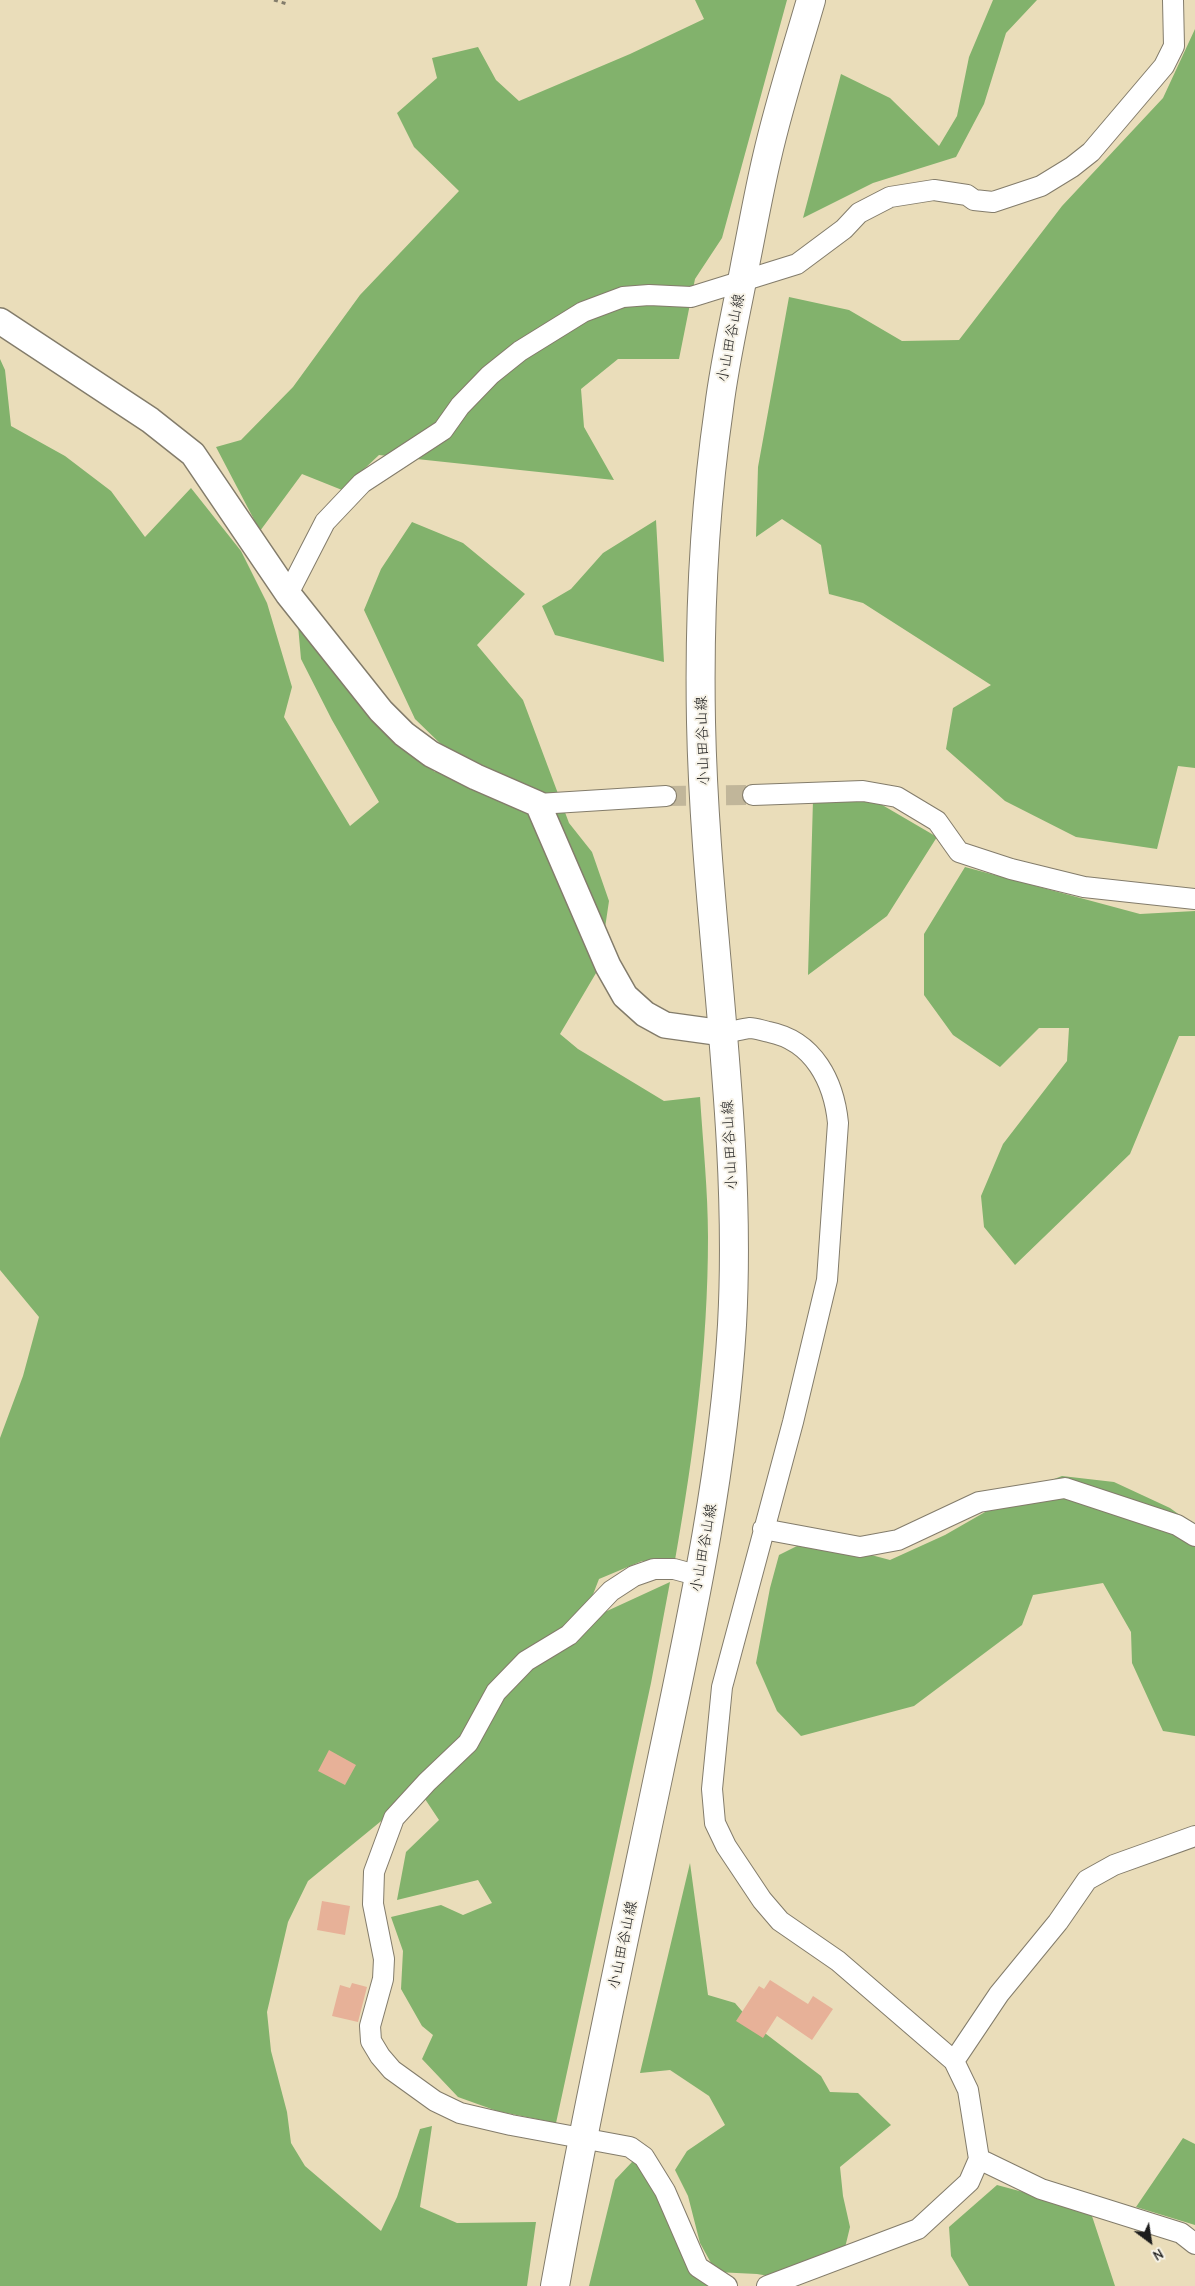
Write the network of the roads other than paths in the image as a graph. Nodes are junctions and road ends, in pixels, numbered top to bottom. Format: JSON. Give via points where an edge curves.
{"nodes":[{"id":1,"x":811,"y":0,"type":"edge"},
{"id":2,"x":1174,"y":0,"type":"edge"},
{"id":3,"x":742,"y":280,"type":"junction"},
{"id":4,"x":0,"y":321,"type":"edge"},
{"id":5,"x":288,"y":594,"type":"junction"},
{"id":6,"x":753,"y":795,"type":"tunnel mouth"},
{"id":7,"x":666,"y":796,"type":"tunnel mouth"},
{"id":8,"x":538,"y":804,"type":"junction"},
{"id":9,"x":1195,"y":899,"type":"edge"},
{"id":10,"x":723,"y":1033,"type":"junction"},
{"id":11,"x":763,"y":1529,"type":"junction"},
{"id":12,"x":1195,"y":1536,"type":"edge"},
{"id":13,"x":700,"y":1576,"type":"junction"},
{"id":14,"x":1195,"y":1836,"type":"edge"},
{"id":15,"x":954,"y":2061,"type":"junction"},
{"id":16,"x":582,"y":2139,"type":"junction"},
{"id":17,"x":979,"y":2159,"type":"junction"},
{"id":18,"x":1195,"y":2244,"type":"edge"},
{"id":19,"x":555,"y":2286,"type":"edge"},
{"id":20,"x":727,"y":2286,"type":"edge"},
{"id":21,"x":767,"y":2286,"type":"edge"}],
"edges":[{"from":1,"to":3,"type":"main road","name":"小山田谷山線","via":[[767,156]]},
{"from":2,"to":3,"type":"street","via":[[1174,46],[1164,66],[1091,152],[1072,167],[1041,186],[993,202],[934,190],[890,197],[859,213],[844,229],[797,264]]},
{"from":3,"to":5,"type":"street","via":[[691,297],[623,297],[583,312],[520,351],[490,375],[460,406],[443,430],[362,483],[331,515]]},
{"from":3,"to":10,"type":"main road","name":"小山田谷山線","via":[[719,404],[707,508],[701,615],[705,809]]},
{"from":4,"to":5,"type":"street","via":[[150,420],[193,454]]},
{"from":5,"to":8,"type":"street","via":[[381,711],[404,734],[431,754]]},
{"from":6,"to":9,"type":"street","via":[[863,791],[897,797],[937,820],[959,852],[1084,888]]},
{"from":7,"to":8,"type":"street"},
{"from":8,"to":10,"type":"street","via":[[608,966],[625,996],[645,1014],[664,1025]]},
{"from":10,"to":11,"type":"street","via":[[751,1028],[782,1034],[801,1045],[815,1058],[828,1079],[836,1101],[838,1123],[827,1280]]},
{"from":10,"to":13,"type":"main road","name":"小山田谷山線","via":[[733,1176],[732,1326],[724,1427]]},
{"from":11,"to":12,"type":"street","via":[[860,1547],[898,1540],[979,1502],[1065,1488],[1177,1525]]},
{"from":11,"to":15,"type":"street","via":[[722,1687],[712,1789],[715,1823],[726,1846],[780,1921],[838,1961]]},
{"from":13,"to":16,"type":"main road","name":"小山田谷山線"},
{"from":13,"to":16,"type":"street","via":[[674,1569],[654,1569],[634,1576],[611,1591],[569,1635],[526,1662],[496,1692],[468,1742],[394,1818],[374,1872],[373,1904],[384,1959],[383,1979],[370,2034],[380,2056],[392,2070],[428,2096],[460,2113]]},
{"from":14,"to":15,"type":"street","via":[[1114,1865],[1087,1880],[1058,1922],[999,1994]]},
{"from":15,"to":17,"type":"street","via":[[968,2090]]},
{"from":16,"to":19,"type":"main road","name":"小山田谷山線"},
{"from":16,"to":20,"type":"street","via":[[630,2147],[644,2157],[665,2191],[698,2267]]},
{"from":17,"to":18,"type":"street","via":[[1042,2189],[1181,2233]]},
{"from":17,"to":21,"type":"street","via":[[969,2182],[918,2229]]}]}
